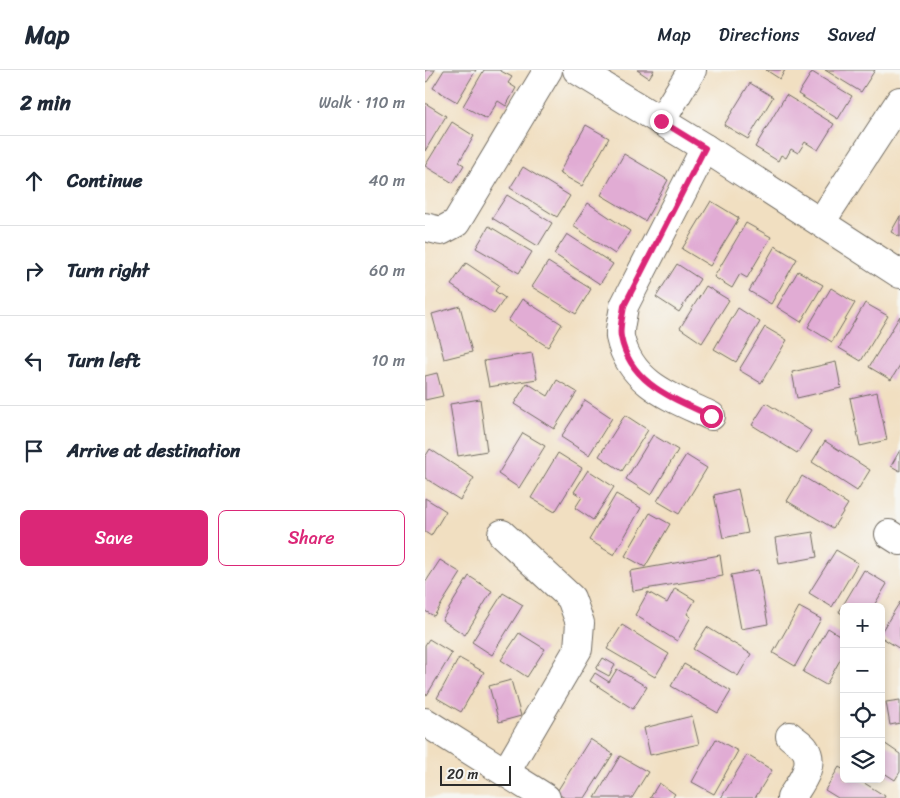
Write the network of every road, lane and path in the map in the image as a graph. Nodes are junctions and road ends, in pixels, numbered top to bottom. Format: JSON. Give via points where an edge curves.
{"nodes":[{"id":1,"x":548,"y":70,"type":"edge"},
{"id":2,"x":577,"y":70,"type":"edge"},
{"id":3,"x":692,"y":70,"type":"edge"},
{"id":4,"x":900,"y":101,"type":"edge"},
{"id":5,"x":661,"y":121,"type":"junction"},
{"id":6,"x":705,"y":148,"type":"junction"},
{"id":7,"x":821,"y":222,"type":"junction"},
{"id":8,"x":425,"y":227,"type":"edge"},
{"id":9,"x":900,"y":274,"type":"edge"},
{"id":10,"x":711,"y":416,"type":"dead end"},
{"id":11,"x":502,"y":534,"type":"dead end"},
{"id":12,"x":425,"y":722,"type":"edge"},
{"id":13,"x":789,"y":736,"type":"dead end"},
{"id":14,"x":506,"y":772,"type":"junction"},
{"id":15,"x":546,"y":798,"type":"edge"},
{"id":16,"x":791,"y":798,"type":"edge"}],
"edges":[{"from":1,"to":8,"type":"street","via":[[456,223],[441,231]]},
{"from":2,"to":5,"type":"street"},
{"from":3,"to":5,"type":"street"},
{"from":4,"to":7,"type":"street"},
{"from":5,"to":6,"type":"street"},
{"from":6,"to":7,"type":"street"},
{"from":6,"to":10,"type":"street","via":[[624,306],[620,335],[629,361],[652,387]]},
{"from":7,"to":9,"type":"street"},
{"from":11,"to":14,"type":"street","via":[[571,598],[580,624],[578,650]]},
{"from":12,"to":14,"type":"street"},
{"from":13,"to":16,"type":"street","via":[[805,749],[808,758],[806,774]]},
{"from":14,"to":15,"type":"street"}]}
